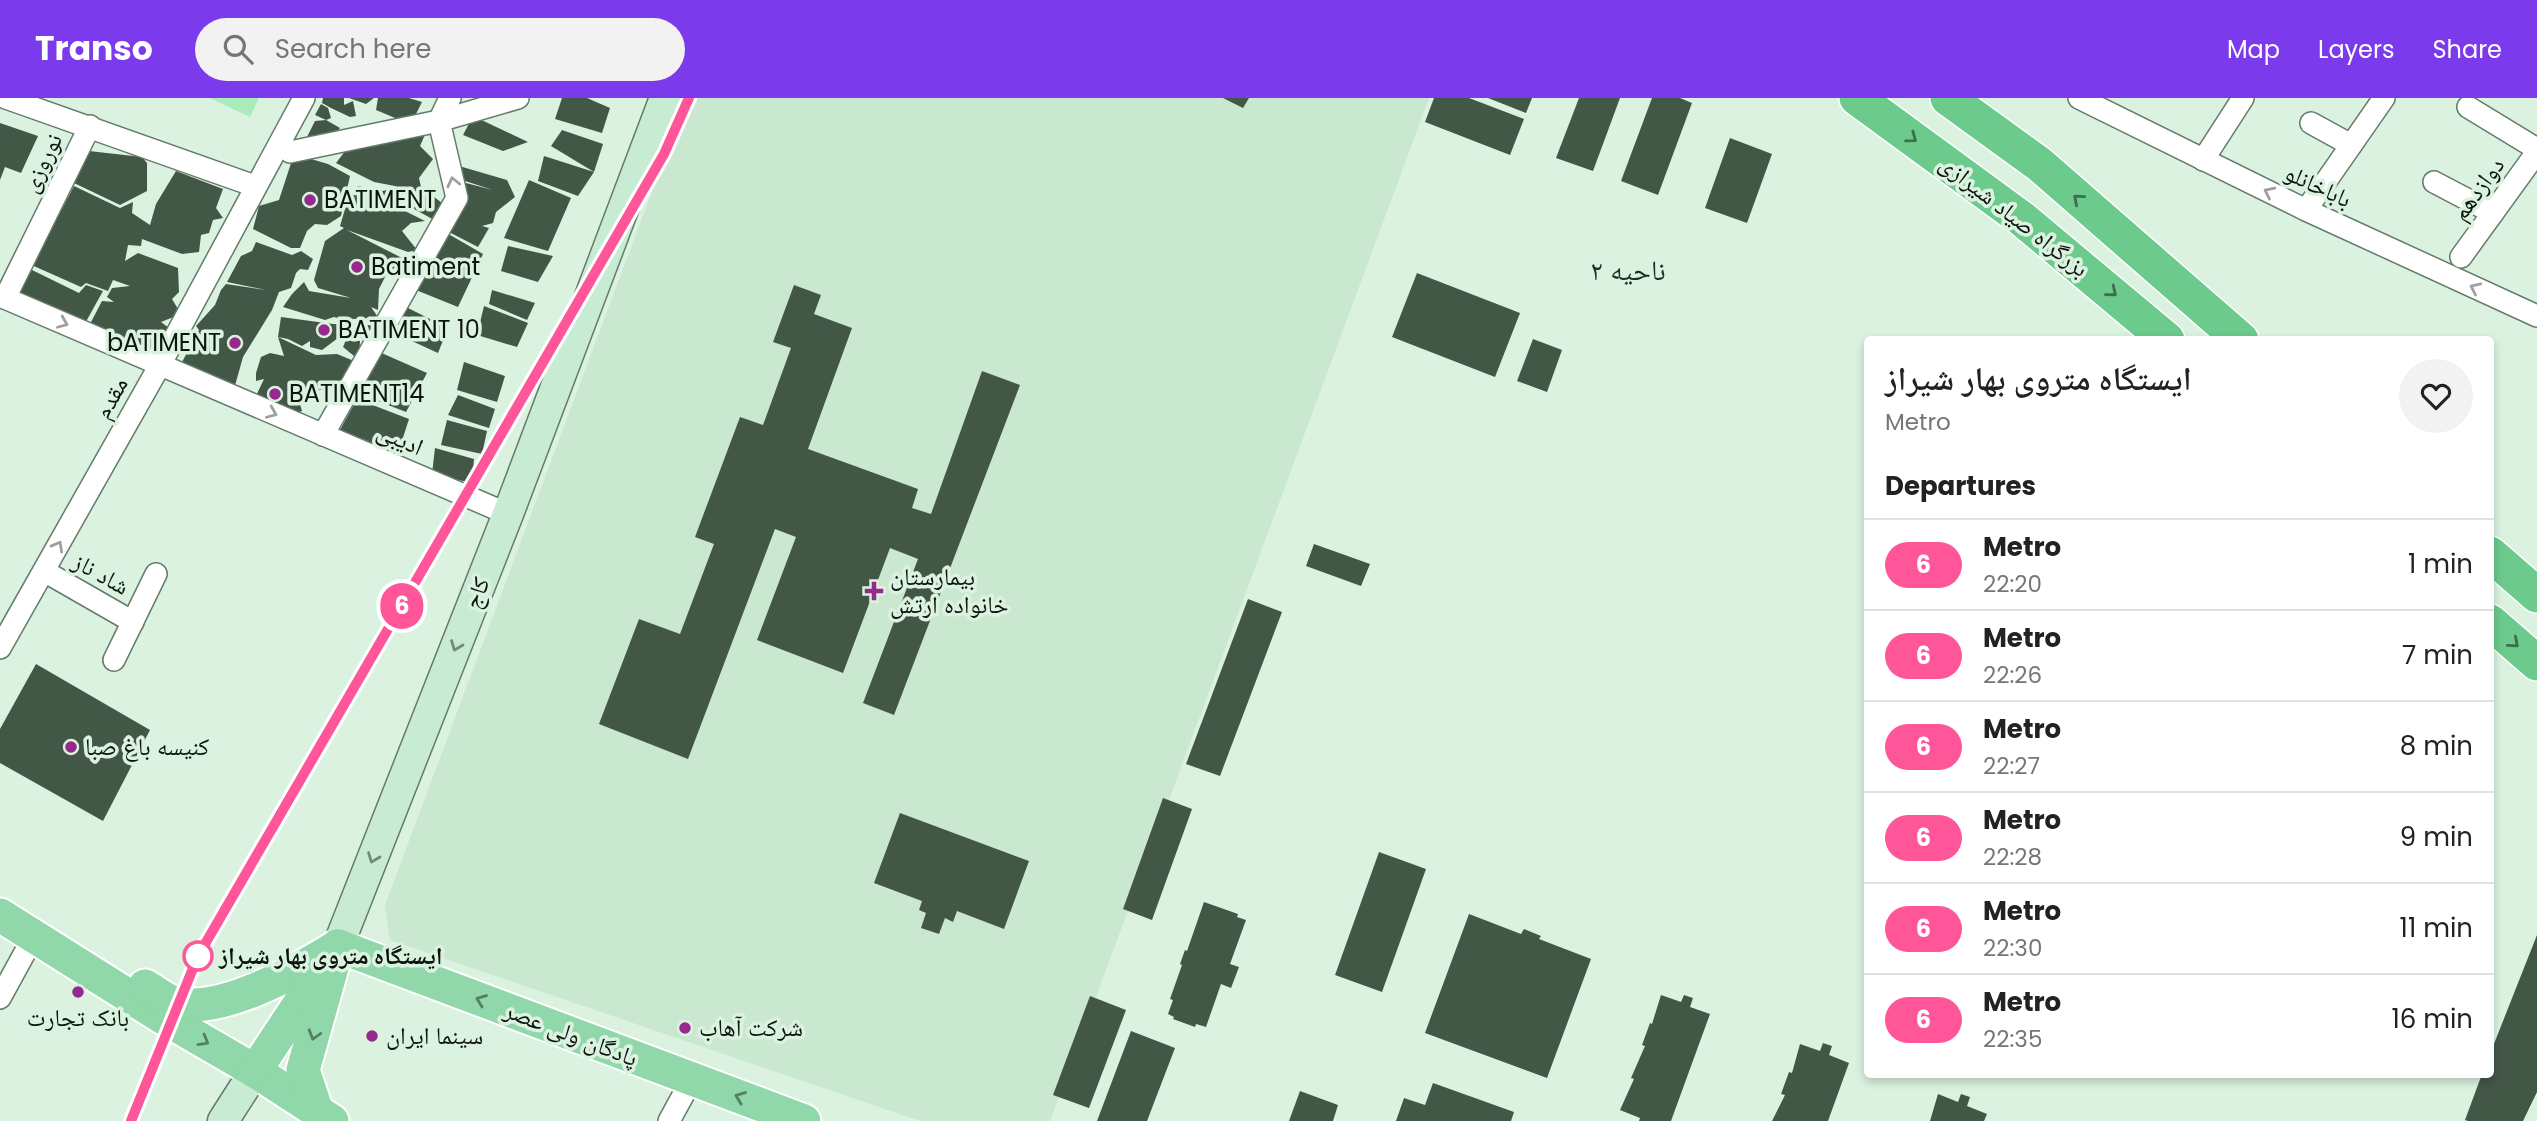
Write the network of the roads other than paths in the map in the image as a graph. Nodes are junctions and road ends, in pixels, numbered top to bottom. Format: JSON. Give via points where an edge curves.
{"nodes":[{"id":1,"x":6,"y":98,"type":"edge"},
{"id":2,"x":304,"y":98,"type":"edge"},
{"id":3,"x":450,"y":98,"type":"edge"},
{"id":4,"x":519,"y":98,"type":"edge"},
{"id":5,"x":665,"y":98,"type":"edge"},
{"id":6,"x":1857,"y":98,"type":"edge"},
{"id":7,"x":1948,"y":98,"type":"edge"},
{"id":8,"x":1973,"y":98,"type":"edge"},
{"id":9,"x":2079,"y":98,"type":"edge"},
{"id":10,"x":2243,"y":98,"type":"edge"},
{"id":11,"x":2384,"y":98,"type":"edge"},
{"id":12,"x":2468,"y":107,"type":"dead end"},
{"id":13,"x":439,"y":121,"type":"junction"},
{"id":14,"x":2311,"y":123,"type":"dead end"},
{"id":15,"x":90,"y":127,"type":"junction"},
{"id":16,"x":2351,"y":145,"type":"junction"},
{"id":17,"x":2537,"y":150,"type":"edge"},
{"id":18,"x":290,"y":152,"type":"dead end"},
{"id":19,"x":2203,"y":160,"type":"junction"},
{"id":20,"x":2039,"y":164,"type":"junction"},
{"id":21,"x":2434,"y":182,"type":"dead end"},
{"id":22,"x":255,"y":186,"type":"junction"},
{"id":23,"x":2306,"y":210,"type":"junction"},
{"id":24,"x":2493,"y":213,"type":"junction"},
{"id":25,"x":2461,"y":257,"type":"dead end"},
{"id":26,"x":3,"y":297,"type":"edge"},
{"id":27,"x":2537,"y":316,"type":"edge"},
{"id":28,"x":2162,"y":336,"type":"edge"},
{"id":29,"x":2236,"y":336,"type":"edge"},
{"id":30,"x":160,"y":365,"type":"junction"},
{"id":31,"x":323,"y":435,"type":"junction"},
{"id":32,"x":508,"y":514,"type":"junction"},
{"id":33,"x":2494,"y":557,"type":"edge"},
{"id":34,"x":44,"y":571,"type":"junction"},
{"id":35,"x":156,"y":574,"type":"dead end"},
{"id":36,"x":2537,"y":595,"type":"edge"},
{"id":37,"x":133,"y":622,"type":"junction"},
{"id":38,"x":2494,"y":625,"type":"edge"},
{"id":39,"x":1,"y":643,"type":"edge"},
{"id":40,"x":114,"y":660,"type":"dead end"},
{"id":41,"x":2537,"y":663,"type":"edge"},
{"id":42,"x":0,"y":895,"type":"edge"},
{"id":43,"x":0,"y":915,"type":"edge"},
{"id":44,"x":34,"y":936,"type":"junction"},
{"id":45,"x":338,"y":946,"type":"junction"},
{"id":46,"x":0,"y":998,"type":"edge"},
{"id":47,"x":255,"y":1070,"type":"junction"},
{"id":48,"x":692,"y":1079,"type":"junction"},
{"id":49,"x":324,"y":1116,"type":"edge"},
{"id":50,"x":223,"y":1121,"type":"edge"},
{"id":51,"x":669,"y":1121,"type":"edge"},
{"id":52,"x":804,"y":1121,"type":"edge"}],
"edges":[{"from":1,"to":15,"type":"street"},
{"from":2,"to":22,"type":"street","name":"مقدم"},
{"from":3,"to":13,"type":"street"},
{"from":4,"to":13,"type":"street"},
{"from":5,"to":32,"type":"main road","name":"کاج"},
{"from":6,"to":28,"type":"highway","name":"بزرگراه صیاد شیرازی","one_way":true,"via":[[2021,218]]},
{"from":7,"to":20,"type":"highway","name":"بزرگراه صیاد شیرازی"},
{"from":8,"to":20,"type":"highway"},
{"from":9,"to":19,"type":"street","name":"باباخانلو"},
{"from":10,"to":19,"type":"street"},
{"from":11,"to":16,"type":"street"},
{"from":12,"to":17,"type":"street"},
{"from":13,"to":18,"type":"street"},
{"from":31,"to":13,"type":"street","one_way":true,"via":[[457,198]]},
{"from":14,"to":16,"type":"street"},
{"from":15,"to":22,"type":"street"},
{"from":15,"to":26,"type":"street","name":"نوروزی"},
{"from":16,"to":23,"type":"street"},
{"from":17,"to":24,"type":"street","name":"دوازدهم"},
{"from":23,"to":19,"type":"street","name":"باباخانلو","one_way":true},
{"from":29,"to":20,"type":"highway","name":"بزرگراه صیاد شیرازی","one_way":true},
{"from":21,"to":24,"type":"street"},
{"from":22,"to":30,"type":"street","name":"مقدم"},
{"from":27,"to":23,"type":"street","name":"باباخانلو","one_way":true},
{"from":24,"to":25,"type":"street","name":"دوازدهم"},
{"from":26,"to":30,"type":"street","name":"ادیبی","one_way":true},
{"from":30,"to":31,"type":"street","name":"ادیبی","one_way":true},
{"from":34,"to":30,"type":"street","name":"مقدم","one_way":true},
{"from":31,"to":32,"type":"street","name":"ادیبی"},
{"from":32,"to":45,"type":"main road","name":"کاج","one_way":true},
{"from":33,"to":36,"type":"highway"},
{"from":34,"to":37,"type":"street","name":"شاد ناز"},
{"from":34,"to":39,"type":"street","name":"مقدم"},
{"from":35,"to":37,"type":"street"},
{"from":37,"to":40,"type":"street"},
{"from":38,"to":41,"type":"highway","one_way":true},
{"from":42,"to":45,"type":"main road","via":[[173,1002],[196,1004],[236,996],[289,974]]},
{"from":43,"to":44,"type":"main road"},
{"from":44,"to":46,"type":"street"},
{"from":44,"to":47,"type":"main road","one_way":true},
{"from":45,"to":47,"type":"main road","name":"کاج"},
{"from":48,"to":45,"type":"main road","name":"پادگان ولی عصر","one_way":true},
{"from":45,"to":49,"type":"main road","one_way":true,"via":[[303,1070]]},
{"from":47,"to":49,"type":"main road"},
{"from":47,"to":50,"type":"main road"},
{"from":48,"to":51,"type":"street"},
{"from":52,"to":48,"type":"main road","name":"پادگان ولی عصر","one_way":true}]}
